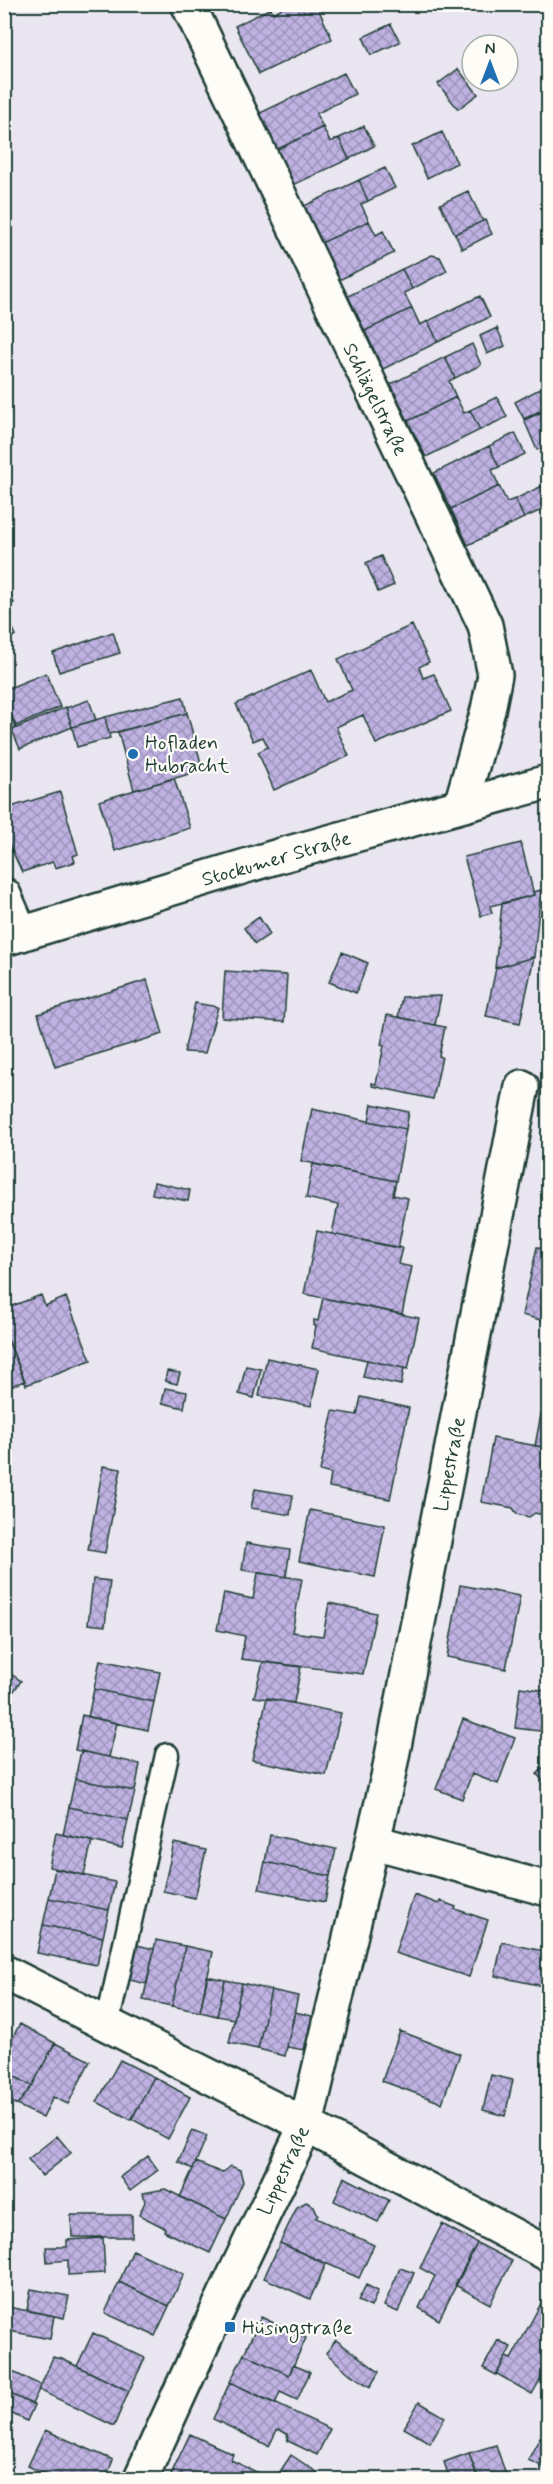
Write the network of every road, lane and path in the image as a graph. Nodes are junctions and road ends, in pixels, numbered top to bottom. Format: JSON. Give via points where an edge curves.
{"nodes":[{"id":1,"x":188,"y":4,"type":"edge"},
{"id":2,"x":549,"y":782,"type":"edge"},
{"id":3,"x":461,"y":805,"type":"junction"},
{"id":4,"x":4,"y":895,"type":"edge"},
{"id":5,"x":13,"y":936,"type":"edge"},
{"id":6,"x":522,"y":1087,"type":"dead end"},
{"id":7,"x":166,"y":1755,"type":"dead end"},
{"id":8,"x":374,"y":1842,"type":"junction"},
{"id":9,"x":544,"y":1888,"type":"dead end"},
{"id":10,"x":4,"y":1972,"type":"edge"},
{"id":11,"x":107,"y":2025,"type":"junction"},
{"id":12,"x":306,"y":2125,"type":"junction"},
{"id":13,"x":549,"y":2254,"type":"edge"},
{"id":14,"x":140,"y":2480,"type":"edge"}],
"edges":[{"from":1,"to":3,"type":"street","name":"Schlägelstraße","via":[[485,625],[495,675]]},
{"from":2,"to":3,"type":"street","name":"Stockumer Straße"},
{"from":3,"to":5,"type":"street","name":"Stockumer Straße"},
{"from":4,"to":5,"type":"street"},
{"from":6,"to":8,"type":"street","name":"Lippestraße"},
{"from":7,"to":11,"type":"lane"},
{"from":8,"to":9,"type":"street"},
{"from":8,"to":12,"type":"street","name":"Lippestraße"},
{"from":10,"to":11,"type":"street"},
{"from":11,"to":12,"type":"street"},
{"from":12,"to":13,"type":"street"},
{"from":12,"to":14,"type":"street","name":"Lippestraße"}]}
